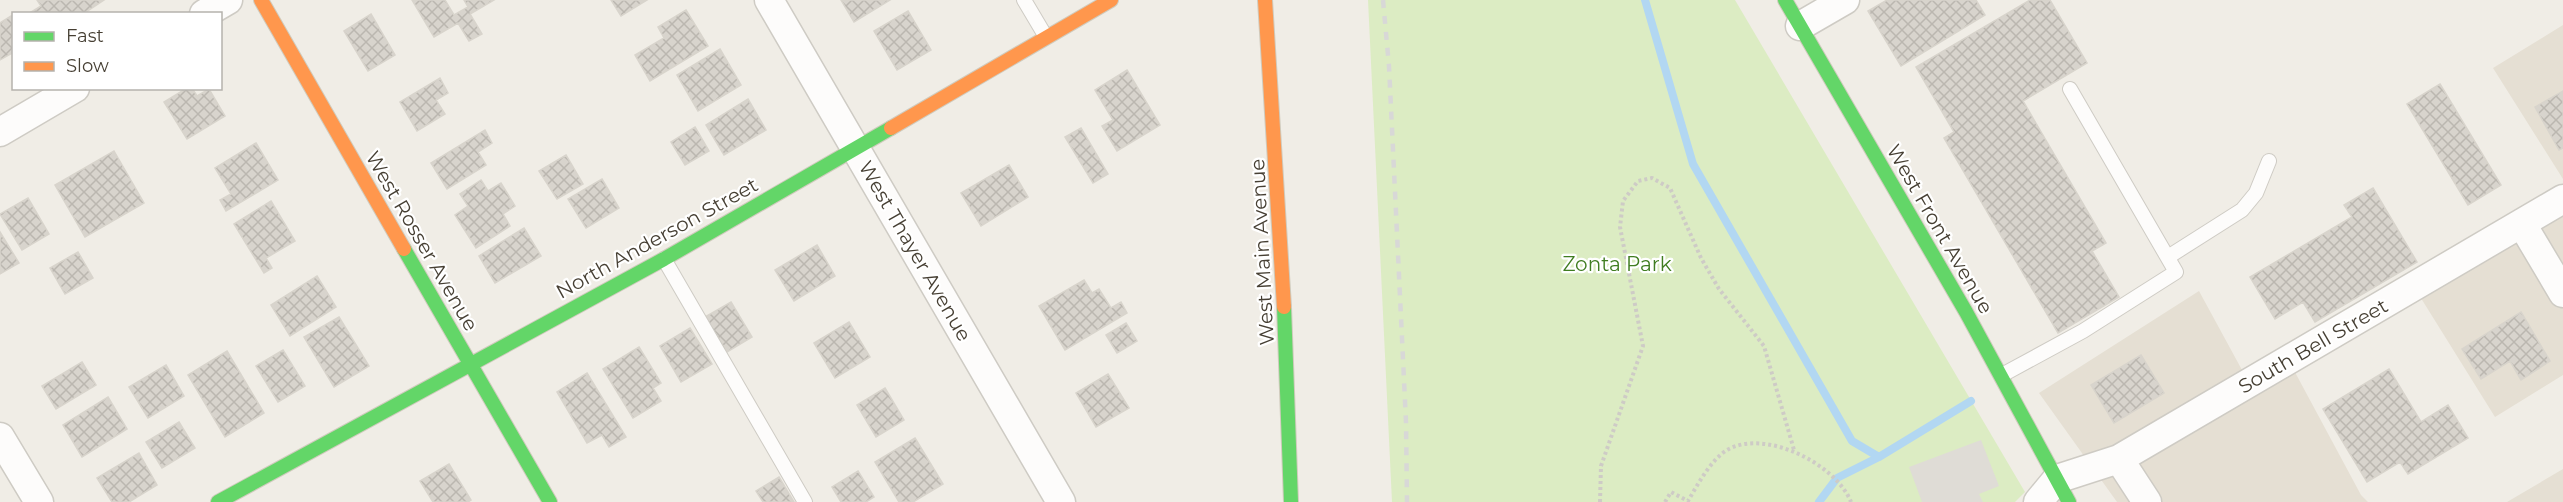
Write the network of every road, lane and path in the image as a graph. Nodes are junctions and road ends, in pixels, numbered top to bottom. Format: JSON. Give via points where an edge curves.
{"nodes":[{"id":1,"x":228,"y":0,"type":"edge"},
{"id":2,"x":261,"y":0,"type":"edge"},
{"id":3,"x":769,"y":0,"type":"edge"},
{"id":4,"x":1024,"y":0,"type":"edge"},
{"id":5,"x":1111,"y":0,"type":"edge"},
{"id":6,"x":1265,"y":0,"type":"edge"},
{"id":7,"x":1785,"y":0,"type":"edge"},
{"id":8,"x":1845,"y":0,"type":"edge"},
{"id":9,"x":207,"y":12,"type":"edge"},
{"id":10,"x":1800,"y":26,"type":"junction"},
{"id":11,"x":1046,"y":37,"type":"junction"},
{"id":12,"x":2070,"y":89,"type":"dead end"},
{"id":13,"x":72,"y":90,"type":"edge"},
{"id":14,"x":0,"y":132,"type":"edge"},
{"id":15,"x":855,"y":147,"type":"junction"},
{"id":16,"x":2269,"y":161,"type":"dead end"},
{"id":17,"x":2563,"y":199,"type":"edge"},
{"id":18,"x":2522,"y":224,"type":"junction"},
{"id":19,"x":2168,"y":257,"type":"junction"},
{"id":20,"x":664,"y":259,"type":"junction"},
{"id":21,"x":2563,"y":293,"type":"edge"},
{"id":22,"x":470,"y":364,"type":"junction"},
{"id":23,"x":2002,"y":375,"type":"junction"},
{"id":24,"x":0,"y":437,"type":"edge"},
{"id":25,"x":1794,"y":450,"type":"junction"},
{"id":26,"x":2119,"y":459,"type":"junction"},
{"id":27,"x":2063,"y":491,"type":"edge"},
{"id":28,"x":39,"y":502,"type":"edge"},
{"id":29,"x":218,"y":502,"type":"edge"},
{"id":30,"x":550,"y":502,"type":"edge"},
{"id":31,"x":805,"y":502,"type":"edge"},
{"id":32,"x":1061,"y":502,"type":"edge"},
{"id":33,"x":1291,"y":502,"type":"edge"},
{"id":34,"x":1600,"y":502,"type":"edge"},
{"id":35,"x":1665,"y":502,"type":"edge"},
{"id":36,"x":1851,"y":502,"type":"edge"},
{"id":37,"x":2038,"y":502,"type":"edge"},
{"id":38,"x":2147,"y":502,"type":"edge"}],
"edges":[{"from":1,"to":9,"type":"street"},
{"from":2,"to":22,"type":"street","name":"West Rosser Avenue"},
{"from":3,"to":15,"type":"street","name":"West Thayer Avenue"},
{"from":4,"to":11,"type":"lane"},
{"from":5,"to":11,"type":"street","name":"North Anderson Street"},
{"from":6,"to":33,"type":"street","name":"West Main Avenue","via":[[1288,368]]},
{"from":7,"to":10,"type":"street","name":"West Front Avenue"},
{"from":8,"to":10,"type":"street"},
{"from":10,"to":23,"type":"street","name":"West Front Avenue"},
{"from":11,"to":15,"type":"street","name":"North Anderson Street"},
{"from":12,"to":19,"type":"lane"},
{"from":13,"to":14,"type":"street"},
{"from":15,"to":20,"type":"street","name":"North Anderson Street"},
{"from":15,"to":32,"type":"street","name":"West Thayer Avenue"},
{"from":16,"to":19,"type":"lane","via":[[2256,193],[2242,210]]},
{"from":17,"to":18,"type":"street","name":"South Bell Street"},
{"from":18,"to":21,"type":"street"},
{"from":18,"to":26,"type":"street","name":"South Bell Street"},
{"from":19,"to":23,"type":"lane","via":[[2176,272],[2083,331]]},
{"from":20,"to":22,"type":"street","name":"North Anderson Street"},
{"from":20,"to":31,"type":"lane"},
{"from":22,"to":29,"type":"street","name":"North Anderson Street"},
{"from":22,"to":30,"type":"street","name":"West Rosser Avenue"},
{"from":23,"to":27,"type":"street","name":"West Front Avenue"},
{"from":24,"to":28,"type":"street"},
{"from":25,"to":34,"type":"path","via":[[1764,346],[1719,289],[1670,188],[1652,178],[1638,182],[1623,201],[1620,227],[1643,346],[1601,466]]},
{"from":25,"to":35,"type":"path","via":[[1748,443],[1726,450],[1703,475],[1688,501],[1671,492]]},
{"from":25,"to":36,"type":"path","via":[[1826,469]]},
{"from":26,"to":27,"type":"street","name":"South Bell Street"},
{"from":26,"to":38,"type":"street"},
{"from":27,"to":37,"type":"street"}]}
